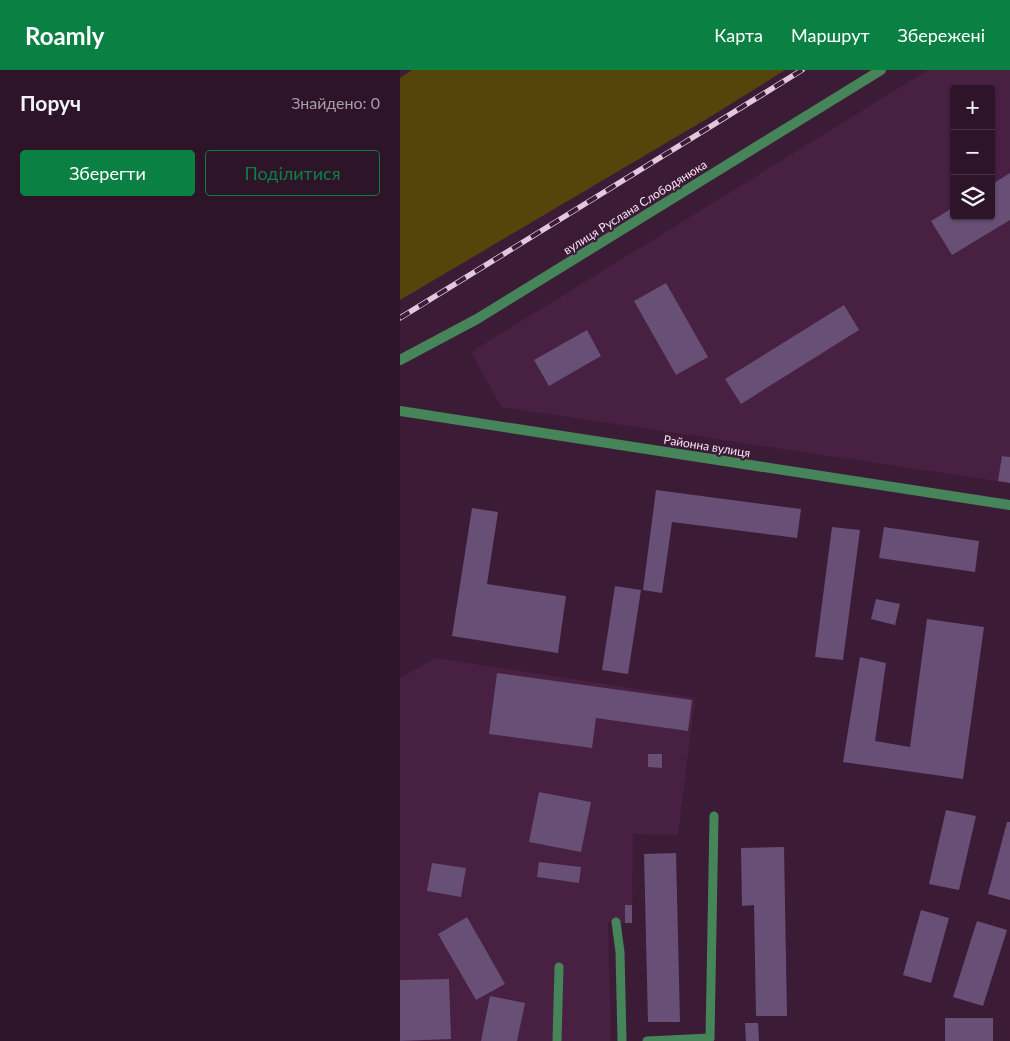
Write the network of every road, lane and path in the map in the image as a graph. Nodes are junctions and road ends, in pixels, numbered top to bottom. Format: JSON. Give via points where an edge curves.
{"nodes":[{"id":1,"x":881,"y":70,"type":"edge"},
{"id":2,"x":400,"y":360,"type":"edge"},
{"id":3,"x":400,"y":411,"type":"edge"},
{"id":4,"x":1010,"y":505,"type":"edge"},
{"id":5,"x":714,"y":816,"type":"dead end"},
{"id":6,"x":616,"y":922,"type":"dead end"},
{"id":7,"x":559,"y":967,"type":"dead end"},
{"id":8,"x":710,"y":1039,"type":"edge"},
{"id":9,"x":557,"y":1041,"type":"edge"},
{"id":10,"x":622,"y":1041,"type":"edge"},
{"id":11,"x":647,"y":1041,"type":"edge"}],
"edges":[{"from":1,"to":2,"type":"street","name":"вулиця Руслана Слободянюка","via":[[477,319]]},
{"from":3,"to":4,"type":"street","name":"Районна вулиця"},
{"from":5,"to":8,"type":"lane"},
{"from":6,"to":10,"type":"lane"},
{"from":7,"to":9,"type":"lane"},
{"from":8,"to":11,"type":"lane"}]}
